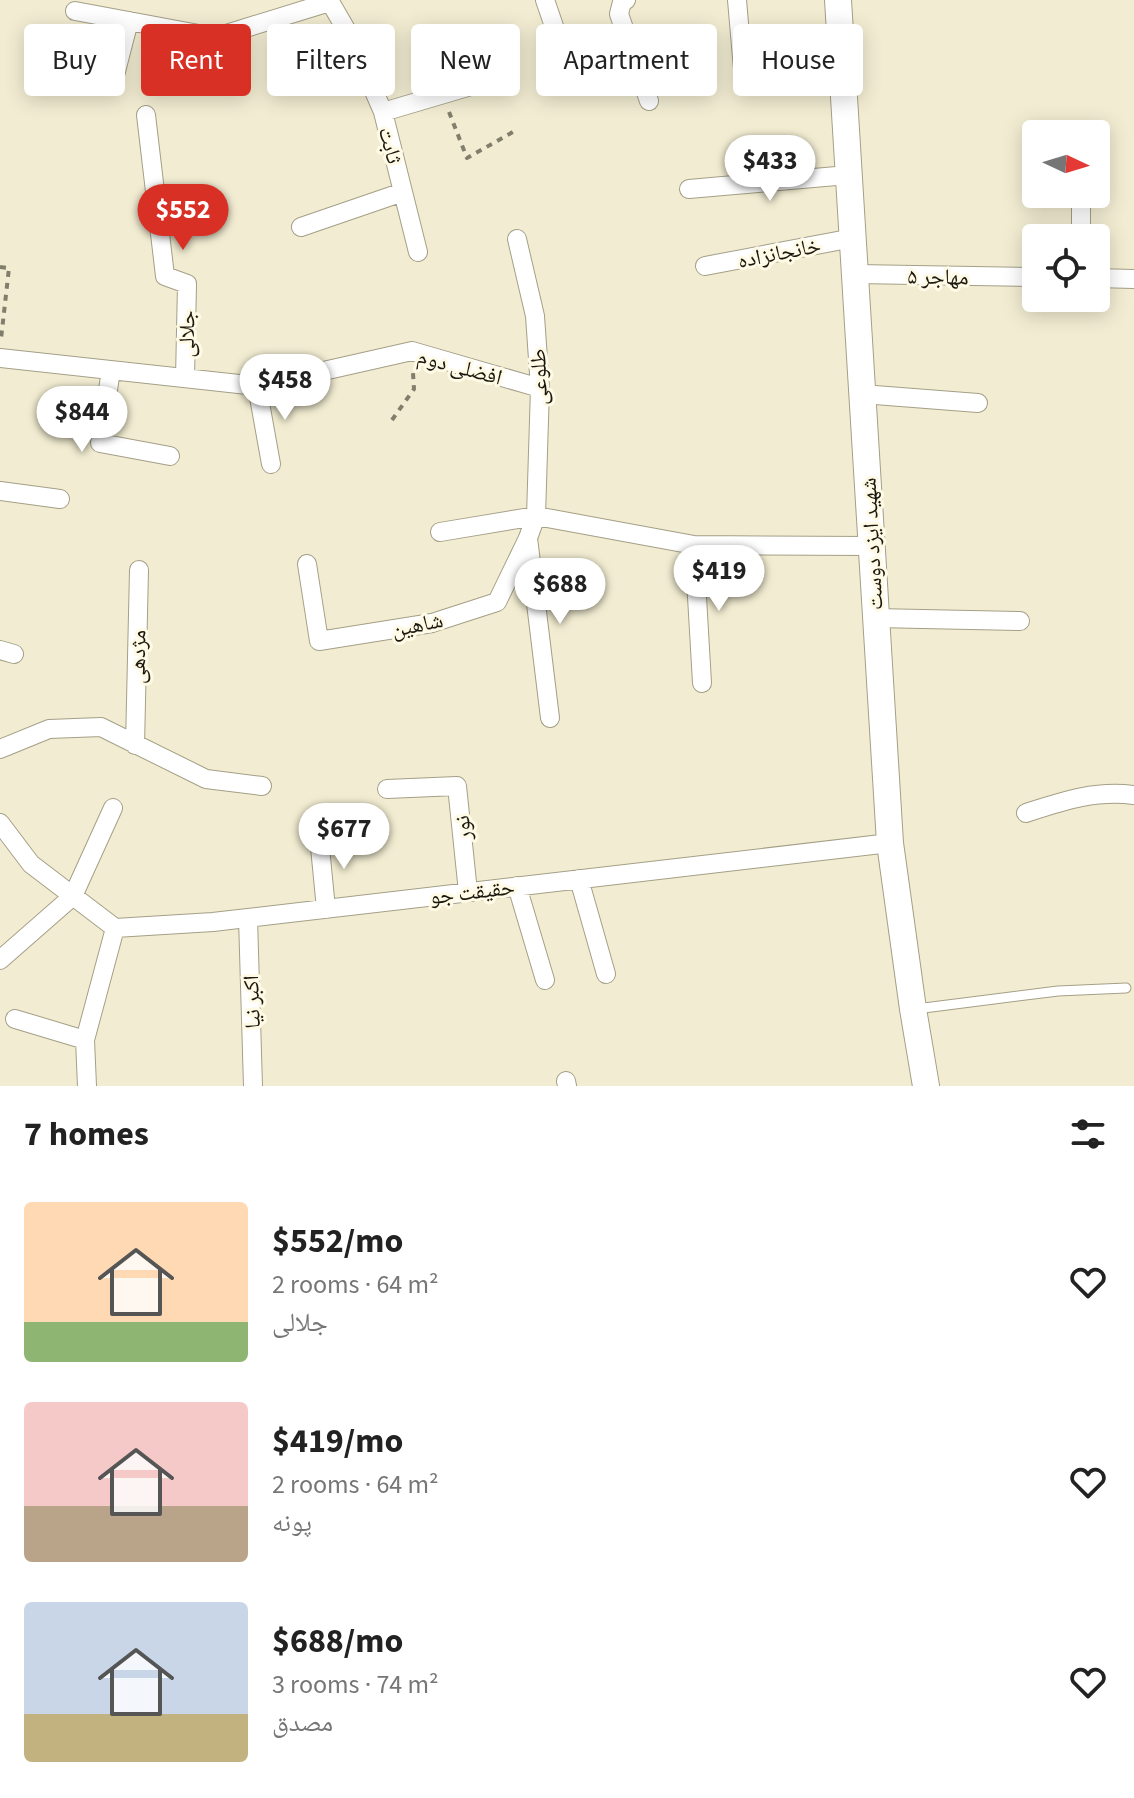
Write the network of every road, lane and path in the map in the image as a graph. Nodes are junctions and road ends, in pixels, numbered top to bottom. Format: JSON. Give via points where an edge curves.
{"nodes":[{"id":1,"x":545,"y":0,"type":"edge"},
{"id":2,"x":626,"y":0,"type":"edge"},
{"id":3,"x":737,"y":0,"type":"edge"},
{"id":4,"x":838,"y":0,"type":"edge"},
{"id":5,"x":329,"y":1,"type":"edge"},
{"id":6,"x":75,"y":11,"type":"dead end"},
{"id":7,"x":129,"y":21,"type":"junction"},
{"id":8,"x":553,"y":24,"type":"edge"},
{"id":9,"x":739,"y":24,"type":"edge"},
{"id":10,"x":125,"y":36,"type":"edge"},
{"id":11,"x":439,"y":96,"type":"edge"},
{"id":12,"x":443,"y":96,"type":"edge"},
{"id":13,"x":649,"y":101,"type":"dead end"},
{"id":14,"x":383,"y":112,"type":"junction"},
{"id":15,"x":146,"y":115,"type":"dead end"},
{"id":16,"x":513,"y":132,"type":"dead end"},
{"id":17,"x":848,"y":175,"type":"junction"},
{"id":18,"x":689,"y":189,"type":"dead end"},
{"id":19,"x":403,"y":192,"type":"junction"},
{"id":20,"x":301,"y":227,"type":"dead end"},
{"id":21,"x":853,"y":238,"type":"junction"},
{"id":22,"x":517,"y":239,"type":"dead end"},
{"id":23,"x":418,"y":252,"type":"dead end"},
{"id":24,"x":705,"y":266,"type":"dead end"},
{"id":25,"x":0,"y":267,"type":"edge"},
{"id":26,"x":856,"y":274,"type":"junction"},
{"id":27,"x":1022,"y":277,"type":"edge"},
{"id":28,"x":1110,"y":278,"type":"edge"},
{"id":29,"x":1134,"y":279,"type":"edge"},
{"id":30,"x":0,"y":349,"type":"edge"},
{"id":31,"x":412,"y":351,"type":"junction"},
{"id":32,"x":0,"y":358,"type":"edge"},
{"id":33,"x":111,"y":370,"type":"junction"},
{"id":34,"x":185,"y":378,"type":"junction"},
{"id":35,"x":257,"y":386,"type":"junction"},
{"id":36,"x":540,"y":388,"type":"junction"},
{"id":37,"x":862,"y":394,"type":"junction"},
{"id":38,"x":978,"y":403,"type":"dead end"},
{"id":39,"x":392,"y":420,"type":"dead end"},
{"id":40,"x":170,"y":456,"type":"dead end"},
{"id":41,"x":271,"y":464,"type":"dead end"},
{"id":42,"x":0,"y":491,"type":"edge"},
{"id":43,"x":60,"y":499,"type":"dead end"},
{"id":44,"x":536,"y":516,"type":"junction"},
{"id":45,"x":440,"y":532,"type":"dead end"},
{"id":46,"x":528,"y":538,"type":"junction"},
{"id":47,"x":694,"y":545,"type":"junction"},
{"id":48,"x":870,"y":546,"type":"junction"},
{"id":49,"x":307,"y":564,"type":"dead end"},
{"id":50,"x":139,"y":570,"type":"dead end"},
{"id":51,"x":875,"y":618,"type":"junction"},
{"id":52,"x":1020,"y":621,"type":"dead end"},
{"id":53,"x":702,"y":683,"type":"dead end"},
{"id":54,"x":550,"y":718,"type":"dead end"},
{"id":55,"x":135,"y":745,"type":"junction"},
{"id":56,"x":0,"y":749,"type":"edge"},
{"id":57,"x":262,"y":786,"type":"dead end"},
{"id":58,"x":387,"y":789,"type":"dead end"},
{"id":59,"x":1134,"y":795,"type":"edge"},
{"id":60,"x":113,"y":808,"type":"dead end"},
{"id":61,"x":1026,"y":813,"type":"dead end"},
{"id":62,"x":0,"y":823,"type":"edge"},
{"id":63,"x":319,"y":837,"type":"dead end"},
{"id":64,"x":890,"y":843,"type":"junction"},
{"id":65,"x":579,"y":879,"type":"junction"},
{"id":66,"x":517,"y":886,"type":"junction"},
{"id":67,"x":468,"y":892,"type":"junction"},
{"id":68,"x":73,"y":896,"type":"junction"},
{"id":69,"x":326,"y":909,"type":"junction"},
{"id":70,"x":248,"y":918,"type":"junction"},
{"id":71,"x":115,"y":928,"type":"junction"},
{"id":72,"x":0,"y":960,"type":"edge"},
{"id":73,"x":606,"y":974,"type":"dead end"},
{"id":74,"x":545,"y":980,"type":"dead end"},
{"id":75,"x":1126,"y":988,"type":"dead end"},
{"id":76,"x":913,"y":1009,"type":"junction"},
{"id":77,"x":15,"y":1019,"type":"dead end"},
{"id":78,"x":85,"y":1040,"type":"junction"},
{"id":79,"x":87,"y":1086,"type":"edge"},
{"id":80,"x":253,"y":1086,"type":"edge"},
{"id":81,"x":926,"y":1086,"type":"edge"}],
"edges":[{"from":1,"to":8,"type":"street"},
{"from":2,"to":13,"type":"street","via":[[619,14]]},
{"from":3,"to":9,"type":"street"},
{"from":4,"to":17,"type":"main road","name":"شهید ایزد دوست"},
{"from":5,"to":7,"type":"street","via":[[226,34]]},
{"from":5,"to":14,"type":"street","name":"ثابت"},
{"from":6,"to":7,"type":"street"},
{"from":7,"to":10,"type":"street"},
{"from":11,"to":14,"type":"street"},
{"from":12,"to":16,"type":"path","via":[[467,158]]},
{"from":14,"to":19,"type":"street","name":"ثابت"},
{"from":15,"to":34,"type":"street","name":"جلالی","via":[[165,276],[187,284]]},
{"from":17,"to":18,"type":"street"},
{"from":17,"to":21,"type":"main road","name":"شهید ایزد دوست"},
{"from":19,"to":20,"type":"street"},
{"from":19,"to":23,"type":"street","name":"ثابت"},
{"from":21,"to":24,"type":"street","name":"خانجانزاده"},
{"from":21,"to":26,"type":"main road","name":"شهید ایزد دوست"},
{"from":22,"to":36,"type":"street","name":"طلوعی","via":[[535,316]]},
{"from":25,"to":30,"type":"path","via":[[9,268]]},
{"from":26,"to":27,"type":"street","name":"مهاجر ۵"},
{"from":26,"to":37,"type":"main road","name":"شهید ایزد دوست"},
{"from":28,"to":29,"type":"street"},
{"from":31,"to":35,"type":"street","name":"افضلی دوم"},
{"from":31,"to":36,"type":"street","name":"افضلی دوم"},
{"from":31,"to":39,"type":"path","via":[[414,389]]},
{"from":32,"to":33,"type":"street","name":"افضلی دوم"},
{"from":33,"to":34,"type":"street","name":"افضلی دوم"},
{"from":33,"to":40,"type":"street","via":[[100,443]]},
{"from":34,"to":35,"type":"street","name":"افضلی دوم"},
{"from":35,"to":41,"type":"street"},
{"from":36,"to":44,"type":"street","name":"طلوعی"},
{"from":37,"to":38,"type":"street"},
{"from":37,"to":48,"type":"main road","name":"شهید ایزد دوست"},
{"from":42,"to":43,"type":"street"},
{"from":44,"to":45,"type":"street"},
{"from":44,"to":46,"type":"street","name":"شاهین"},
{"from":44,"to":47,"type":"street"},
{"from":46,"to":49,"type":"street","name":"شاهین","via":[[497,602],[432,623],[319,641]]},
{"from":46,"to":54,"type":"street"},
{"from":47,"to":48,"type":"street"},
{"from":47,"to":53,"type":"street"},
{"from":48,"to":51,"type":"main road","name":"شهید ایزد دوست"},
{"from":50,"to":55,"type":"street","name":"مژدهی"},
{"from":51,"to":52,"type":"street"},
{"from":51,"to":64,"type":"main road","name":"شهید ایزد دوست"},
{"from":55,"to":56,"type":"street","via":[[101,727],[88,727],[49,729]]},
{"from":55,"to":57,"type":"street","via":[[206,779]]},
{"from":58,"to":67,"type":"street","name":"نور","via":[[457,786]]},
{"from":59,"to":61,"type":"street","via":[[1076,796]]},
{"from":60,"to":68,"type":"street"},
{"from":62,"to":68,"type":"street","via":[[31,864]]},
{"from":63,"to":69,"type":"street"},
{"from":64,"to":65,"type":"street","name":"حقیقت جو"},
{"from":64,"to":76,"type":"main road","name":"شهید ایزد دوست"},
{"from":65,"to":66,"type":"street","name":"حقیقت جو"},
{"from":65,"to":73,"type":"street"},
{"from":66,"to":67,"type":"street","name":"حقیقت جو"},
{"from":66,"to":74,"type":"street"},
{"from":67,"to":69,"type":"street","name":"حقیقت جو"},
{"from":68,"to":71,"type":"street"},
{"from":68,"to":72,"type":"street"},
{"from":69,"to":70,"type":"street","name":"حقیقت جو"},
{"from":70,"to":71,"type":"street","name":"حقیقت جو"},
{"from":70,"to":80,"type":"street","name":"اکبر نیا"},
{"from":71,"to":78,"type":"street"},
{"from":75,"to":76,"type":"lane","via":[[1043,992]]},
{"from":76,"to":81,"type":"main road","name":"شهید ایزد دوست"},
{"from":77,"to":78,"type":"street"},
{"from":78,"to":79,"type":"street"}]}
